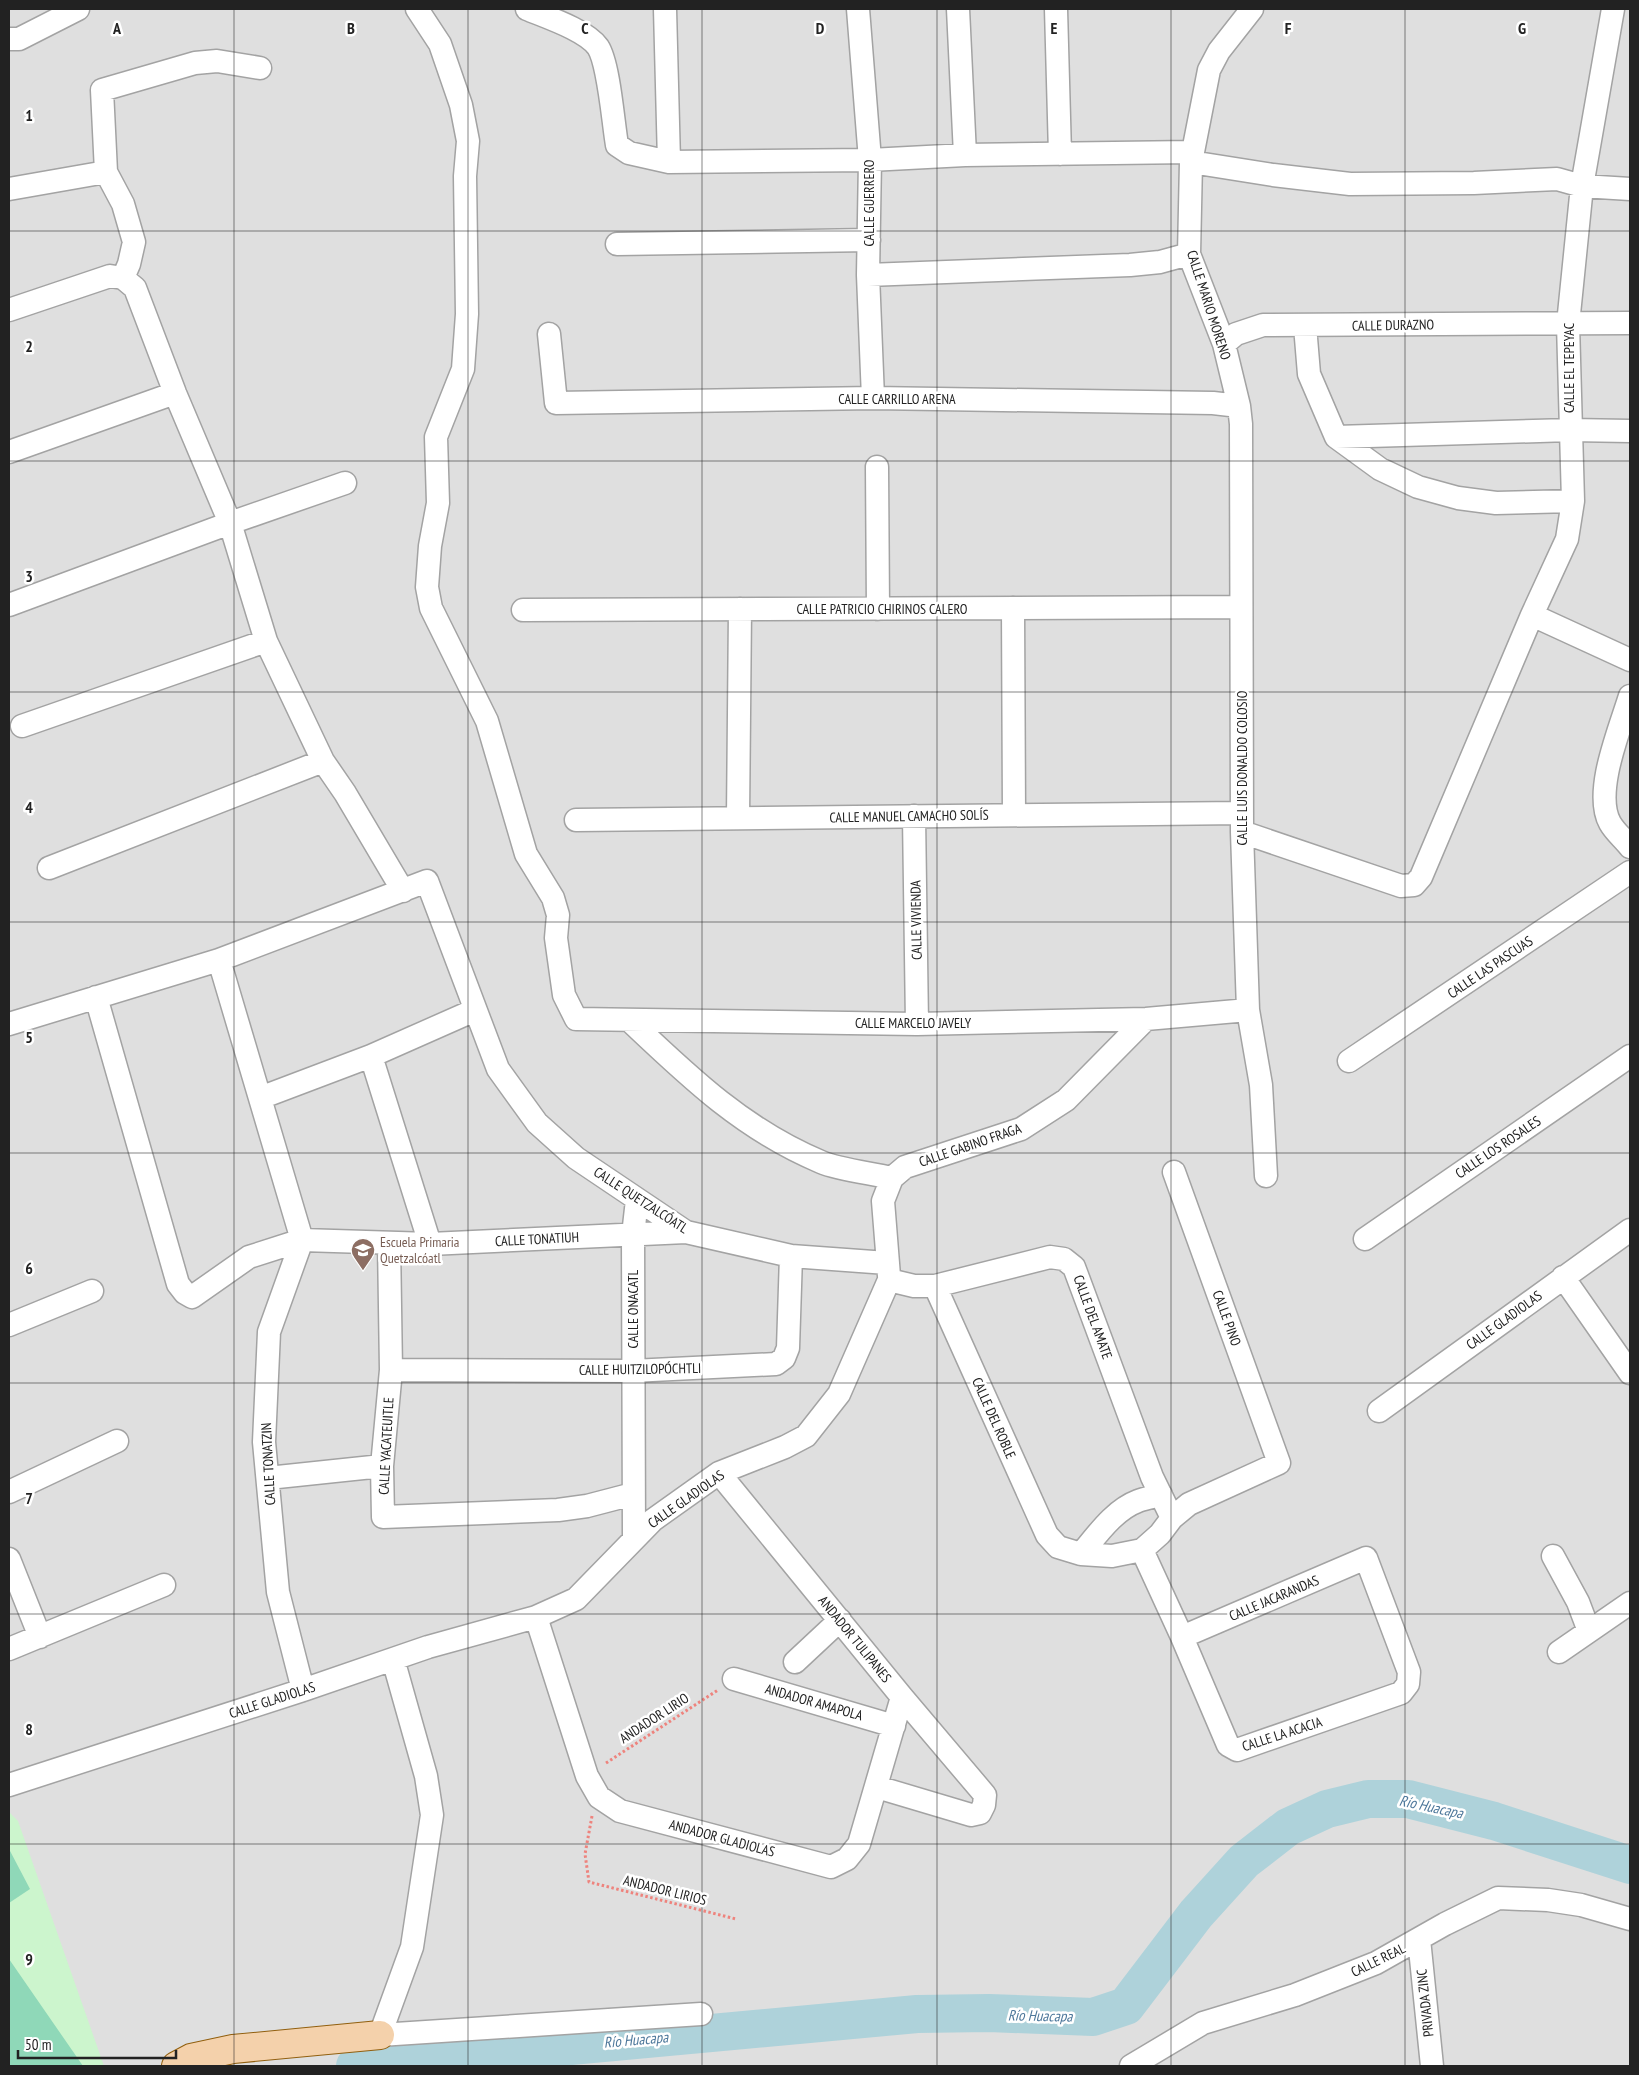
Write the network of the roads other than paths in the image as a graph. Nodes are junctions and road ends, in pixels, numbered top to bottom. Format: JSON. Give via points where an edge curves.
{"nodes":[{"id":1,"x":78,"y":9,"type":"edge"},
{"id":2,"x":417,"y":9,"type":"edge"},
{"id":3,"x":527,"y":9,"type":"edge"},
{"id":4,"x":665,"y":9,"type":"edge"},
{"id":5,"x":858,"y":9,"type":"edge"},
{"id":6,"x":958,"y":9,"type":"edge"},
{"id":7,"x":1056,"y":9,"type":"edge"},
{"id":8,"x":1252,"y":9,"type":"edge"},
{"id":9,"x":1614,"y":9,"type":"edge"},
{"id":10,"x":9,"y":40,"type":"edge"},
{"id":11,"x":260,"y":68,"type":"dead end"},
{"id":12,"x":1060,"y":154,"type":"junction"},
{"id":13,"x":965,"y":155,"type":"junction"},
{"id":14,"x":1191,"y":157,"type":"junction"},
{"id":15,"x":870,"y":160,"type":"junction"},
{"id":16,"x":669,"y":162,"type":"junction"},
{"id":17,"x":106,"y":172,"type":"junction"},
{"id":18,"x":1582,"y":186,"type":"junction"},
{"id":19,"x":9,"y":189,"type":"edge"},
{"id":20,"x":1630,"y":189,"type":"edge"},
{"id":21,"x":868,"y":240,"type":"junction"},
{"id":22,"x":617,"y":244,"type":"dead end"},
{"id":23,"x":1189,"y":254,"type":"junction"},
{"id":24,"x":868,"y":275,"type":"junction"},
{"id":25,"x":123,"y":278,"type":"junction"},
{"id":26,"x":9,"y":310,"type":"edge"},
{"id":27,"x":1630,"y":323,"type":"edge"},
{"id":28,"x":1568,"y":324,"type":"junction"},
{"id":29,"x":1305,"y":326,"type":"junction"},
{"id":30,"x":550,"y":334,"type":"dead end"},
{"id":31,"x":1224,"y":344,"type":"junction"},
{"id":32,"x":175,"y":393,"type":"junction"},
{"id":33,"x":873,"y":398,"type":"junction"},
{"id":34,"x":1239,"y":406,"type":"junction"},
{"id":35,"x":1570,"y":430,"type":"junction"},
{"id":36,"x":1630,"y":431,"type":"edge"},
{"id":37,"x":1336,"y":437,"type":"junction"},
{"id":38,"x":9,"y":452,"type":"edge"},
{"id":39,"x":877,"y":467,"type":"dead end"},
{"id":40,"x":345,"y":483,"type":"dead end"},
{"id":41,"x":1574,"y":501,"type":"junction"},
{"id":42,"x":230,"y":523,"type":"junction"},
{"id":43,"x":9,"y":606,"type":"edge"},
{"id":44,"x":1241,"y":607,"type":"junction"},
{"id":45,"x":1013,"y":608,"type":"junction"},
{"id":46,"x":740,"y":609,"type":"junction"},
{"id":47,"x":878,"y":609,"type":"junction"},
{"id":48,"x":523,"y":610,"type":"dead end"},
{"id":49,"x":1532,"y":615,"type":"junction"},
{"id":50,"x":266,"y":641,"type":"junction"},
{"id":51,"x":1630,"y":660,"type":"edge"},
{"id":52,"x":1630,"y":696,"type":"edge"},
{"id":53,"x":22,"y":726,"type":"dead end"},
{"id":54,"x":323,"y":761,"type":"junction"},
{"id":55,"x":1014,"y":815,"type":"junction"},
{"id":56,"x":914,"y":816,"type":"junction"},
{"id":57,"x":738,"y":818,"type":"junction"},
{"id":58,"x":576,"y":820,"type":"dead end"},
{"id":59,"x":1242,"y":822,"type":"junction"},
{"id":60,"x":1630,"y":847,"type":"edge"},
{"id":61,"x":49,"y":868,"type":"dead end"},
{"id":62,"x":1630,"y":872,"type":"edge"},
{"id":63,"x":402,"y":891,"type":"junction"},
{"id":64,"x":219,"y":960,"type":"junction"},
{"id":65,"x":96,"y":997,"type":"junction"},
{"id":66,"x":475,"y":1010,"type":"junction"},
{"id":67,"x":1248,"y":1010,"type":"junction"},
{"id":68,"x":1146,"y":1019,"type":"junction"},
{"id":69,"x":629,"y":1020,"type":"junction"},
{"id":70,"x":9,"y":1024,"type":"edge"},
{"id":71,"x":917,"y":1024,"type":"junction"},
{"id":72,"x":371,"y":1056,"type":"junction"},
{"id":73,"x":1630,"y":1056,"type":"edge"},
{"id":74,"x":1349,"y":1061,"type":"dead end"},
{"id":75,"x":260,"y":1098,"type":"junction"},
{"id":76,"x":1174,"y":1172,"type":"dead end"},
{"id":77,"x":1266,"y":1176,"type":"dead end"},
{"id":78,"x":892,"y":1178,"type":"junction"},
{"id":79,"x":637,"y":1200,"type":"junction"},
{"id":80,"x":1630,"y":1230,"type":"edge"},
{"id":81,"x":686,"y":1232,"type":"junction"},
{"id":82,"x":633,"y":1235,"type":"junction"},
{"id":83,"x":1365,"y":1239,"type":"dead end"},
{"id":84,"x":302,"y":1240,"type":"junction"},
{"id":85,"x":389,"y":1243,"type":"junction"},
{"id":86,"x":430,"y":1244,"type":"junction"},
{"id":87,"x":792,"y":1256,"type":"junction"},
{"id":88,"x":888,"y":1272,"type":"junction"},
{"id":89,"x":1563,"y":1277,"type":"junction"},
{"id":90,"x":935,"y":1286,"type":"junction"},
{"id":91,"x":92,"y":1291,"type":"dead end"},
{"id":92,"x":9,"y":1325,"type":"edge"},
{"id":93,"x":391,"y":1370,"type":"junction"},
{"id":94,"x":632,"y":1371,"type":"junction"},
{"id":95,"x":1630,"y":1373,"type":"edge"},
{"id":96,"x":1379,"y":1411,"type":"dead end"},
{"id":97,"x":117,"y":1441,"type":"dead end"},
{"id":98,"x":382,"y":1466,"type":"junction"},
{"id":99,"x":720,"y":1473,"type":"junction"},
{"id":100,"x":268,"y":1478,"type":"junction"},
{"id":101,"x":9,"y":1492,"type":"edge"},
{"id":102,"x":633,"y":1494,"type":"junction"},
{"id":103,"x":1160,"y":1495,"type":"junction"},
{"id":104,"x":1172,"y":1518,"type":"junction"},
{"id":105,"x":634,"y":1538,"type":"junction"},
{"id":106,"x":1142,"y":1550,"type":"junction"},
{"id":107,"x":1081,"y":1554,"type":"junction"},
{"id":108,"x":1553,"y":1556,"type":"dead end"},
{"id":109,"x":1366,"y":1558,"type":"joint"},
{"id":110,"x":9,"y":1559,"type":"edge"},
{"id":111,"x":164,"y":1585,"type":"dead end"},
{"id":112,"x":1630,"y":1603,"type":"edge"},
{"id":113,"x":536,"y":1617,"type":"junction"},
{"id":114,"x":840,"y":1620,"type":"junction"},
{"id":115,"x":1589,"y":1631,"type":"junction"},
{"id":116,"x":40,"y":1637,"type":"junction"},
{"id":117,"x":1182,"y":1638,"type":"junction"},
{"id":118,"x":9,"y":1649,"type":"edge"},
{"id":119,"x":1559,"y":1652,"type":"dead end"},
{"id":120,"x":393,"y":1659,"type":"junction"},
{"id":121,"x":795,"y":1662,"type":"dead end"},
{"id":122,"x":734,"y":1678,"type":"road end"},
{"id":123,"x":304,"y":1690,"type":"junction"},
{"id":124,"x":902,"y":1697,"type":"junction"},
{"id":125,"x":894,"y":1726,"type":"junction"},
{"id":126,"x":9,"y":1785,"type":"edge"},
{"id":127,"x":877,"y":1787,"type":"junction"},
{"id":128,"x":1630,"y":1919,"type":"edge"},
{"id":129,"x":1419,"y":1939,"type":"junction"},
{"id":130,"x":701,"y":2014,"type":"dead end"},
{"id":131,"x":380,"y":2036,"type":"junction"},
{"id":132,"x":176,"y":2066,"type":"edge"},
{"id":133,"x":1131,"y":2066,"type":"edge"},
{"id":134,"x":1432,"y":2066,"type":"edge"}],
"edges":[{"from":1,"to":10,"type":"street","via":[[19,39]]},
{"from":2,"to":69,"type":"street","name":"CALLE MARCELO JAVELY","via":[[440,44],[468,141],[465,176],[467,314],[463,369],[436,437],[438,503],[427,586],[431,608],[486,721],[526,854],[553,898],[558,915],[556,938],[564,995],[576,1019]]},
{"from":3,"to":16,"type":"street","via":[[582,34],[597,46],[604,60],[617,145],[629,153]]},
{"from":4,"to":16,"type":"street"},
{"from":5,"to":15,"type":"street","name":"CALLE GUERRERO"},
{"from":6,"to":13,"type":"street"},
{"from":7,"to":12,"type":"street"},
{"from":8,"to":14,"type":"street","name":"CALLE MARIO MORENO","via":[[1209,70]]},
{"from":9,"to":18,"type":"street","name":"CALLE EL TEPEYAC"},
{"from":11,"to":17,"type":"street","via":[[217,61],[195,63],[102,90]]},
{"from":12,"to":13,"type":"street"},
{"from":12,"to":14,"type":"street"},
{"from":13,"to":15,"type":"street"},
{"from":14,"to":18,"type":"street","via":[[1273,175],[1350,184],[1557,179]]},
{"from":14,"to":23,"type":"street","name":"CALLE MARIO MORENO"},
{"from":15,"to":16,"type":"street"},
{"from":15,"to":21,"type":"street","name":"CALLE GUERRERO"},
{"from":17,"to":19,"type":"street"},
{"from":17,"to":25,"type":"street","via":[[123,204],[134,242],[130,264]]},
{"from":18,"to":20,"type":"street"},
{"from":18,"to":28,"type":"street","name":"CALLE EL TEPEYAC"},
{"from":21,"to":22,"type":"street"},
{"from":21,"to":24,"type":"street","name":"CALLE GUERRERO"},
{"from":23,"to":24,"type":"street","via":[[1160,262],[1130,265]]},
{"from":23,"to":31,"type":"street","name":"CALLE MARIO MORENO"},
{"from":24,"to":33,"type":"street","name":"CALLE GUERRERO"},
{"from":25,"to":26,"type":"street","via":[[110,276]]},
{"from":25,"to":32,"type":"street","via":[[135,288]]},
{"from":27,"to":28,"type":"street","name":"CALLE DURAZNO"},
{"from":28,"to":29,"type":"street","name":"CALLE DURAZNO"},
{"from":28,"to":35,"type":"street","name":"CALLE EL TEPEYAC"},
{"from":29,"to":31,"type":"street","name":"CALLE DURAZNO","via":[[1263,325],[1236,334]]},
{"from":29,"to":37,"type":"street","via":[[1310,374]]},
{"from":30,"to":33,"type":"street","name":"CALLE CARRILLO ARENA","via":[[556,403]]},
{"from":31,"to":34,"type":"street","name":"CALLE MARIO MORENO"},
{"from":32,"to":38,"type":"street"},
{"from":32,"to":42,"type":"street"},
{"from":33,"to":34,"type":"street","name":"CALLE CARRILLO ARENA"},
{"from":34,"to":44,"type":"street","name":"CALLE LUIS DONALDO COLOSIO"},
{"from":35,"to":36,"type":"street"},
{"from":35,"to":37,"type":"street"},
{"from":35,"to":41,"type":"street","name":"CALLE EL TEPEYAC"},
{"from":37,"to":41,"type":"street","via":[[1380,469],[1418,487],[1458,498],[1496,503]]},
{"from":39,"to":47,"type":"street"},
{"from":40,"to":42,"type":"street"},
{"from":41,"to":49,"type":"street","name":"CALLE EL TEPEYAC","via":[[1567,539]]},
{"from":42,"to":43,"type":"street"},
{"from":42,"to":50,"type":"street"},
{"from":44,"to":45,"type":"street","name":"CALLE PATRICIO CHIRINOS CALERO"},
{"from":44,"to":59,"type":"street","name":"CALLE LUIS DONALDO COLOSIO"},
{"from":45,"to":47,"type":"street","name":"CALLE PATRICIO CHIRINOS CALERO"},
{"from":45,"to":55,"type":"street"},
{"from":46,"to":47,"type":"street","name":"CALLE PATRICIO CHIRINOS CALERO"},
{"from":46,"to":48,"type":"street","name":"CALLE PATRICIO CHIRINOS CALERO"},
{"from":46,"to":57,"type":"street"},
{"from":49,"to":51,"type":"street"},
{"from":49,"to":59,"type":"street","name":"CALLE EL TEPEYAC","via":[[1421,876],[1414,885],[1401,886]]},
{"from":50,"to":53,"type":"street"},
{"from":50,"to":54,"type":"street"},
{"from":52,"to":60,"type":"street","via":[[1605,780],[1604,804],[1610,823]]},
{"from":54,"to":61,"type":"street"},
{"from":54,"to":63,"type":"street","via":[[345,792]]},
{"from":55,"to":56,"type":"street","name":"CALLE MANUEL CAMACHO SOLÍS"},
{"from":55,"to":59,"type":"street","name":"CALLE MANUEL CAMACHO SOLÍS"},
{"from":56,"to":57,"type":"street","name":"CALLE MANUEL CAMACHO SOLÍS"},
{"from":56,"to":71,"type":"street","name":"CALLE VIVIENDA"},
{"from":57,"to":58,"type":"street","name":"CALLE MANUEL CAMACHO SOLÍS"},
{"from":59,"to":67,"type":"street","name":"CALLE LUIS DONALDO COLOSIO"},
{"from":62,"to":74,"type":"street","name":"CALLE LAS PASCUAS"},
{"from":63,"to":64,"type":"street"},
{"from":63,"to":66,"type":"street","name":"CALLE QUETZALCÓATL","via":[[427,882]]},
{"from":64,"to":65,"type":"street"},
{"from":64,"to":75,"type":"street"},
{"from":65,"to":70,"type":"street"},
{"from":65,"to":84,"type":"street","name":"CALLE TONATIUH","via":[[178,1284],[184,1294],[192,1296],[249,1257]]},
{"from":66,"to":72,"type":"street"},
{"from":66,"to":79,"type":"street","name":"CALLE QUETZALCÓATL","via":[[498,1069],[537,1123],[576,1158]]},
{"from":67,"to":68,"type":"street","name":"CALLE MARCELO JAVELY"},
{"from":67,"to":77,"type":"street","name":"CALLE LUIS DONALDO COLOSIO","via":[[1261,1085]]},
{"from":68,"to":71,"type":"street","name":"CALLE MARCELO JAVELY"},
{"from":68,"to":78,"type":"street","name":"CALLE GABINO FRAGA","via":[[1066,1100],[1021,1129],[905,1167]]},
{"from":69,"to":71,"type":"street","name":"CALLE MARCELO JAVELY"},
{"from":69,"to":78,"type":"street","via":[[697,1085],[759,1131],[822,1163]]},
{"from":72,"to":75,"type":"street"},
{"from":72,"to":86,"type":"street"},
{"from":73,"to":83,"type":"street","name":"CALLE LOS ROSALES"},
{"from":75,"to":84,"type":"street"},
{"from":76,"to":104,"type":"street","name":"CALLE PINO","via":[[1279,1463],[1189,1504]]},
{"from":78,"to":88,"type":"street","via":[[883,1201]]},
{"from":79,"to":81,"type":"street","name":"CALLE QUETZALCÓATL"},
{"from":79,"to":82,"type":"street","name":"CALLE ONACATL"},
{"from":80,"to":89,"type":"street","name":"CALLE GLADIOLAS"},
{"from":81,"to":82,"type":"street","name":"CALLE TONATIUH"},
{"from":81,"to":87,"type":"street","name":"CALLE QUETZALCÓATL"},
{"from":82,"to":86,"type":"street","name":"CALLE TONATIUH"},
{"from":82,"to":94,"type":"street","name":"CALLE ONACATL"},
{"from":84,"to":85,"type":"street","name":"CALLE TONATIUH"},
{"from":84,"to":100,"type":"street","name":"CALLE TONATZIN","via":[[269,1332],[264,1442]]},
{"from":85,"to":86,"type":"street","name":"CALLE TONATIUH"},
{"from":85,"to":93,"type":"street","name":"CALLE YACATEUITLE"},
{"from":87,"to":88,"type":"street","name":"CALLE QUETZALCÓATL"},
{"from":87,"to":94,"type":"street","name":"CALLE HUITZILOPÓCHTLI","via":[[788,1348],[784,1358],[776,1364]]},
{"from":88,"to":90,"type":"street","name":"CALLE DEL AMATE","via":[[914,1286]]},
{"from":88,"to":99,"type":"street","name":"CALLE GLADIOLAS","via":[[839,1394],[806,1436],[785,1448]]},
{"from":89,"to":95,"type":"street"},
{"from":89,"to":96,"type":"street","name":"CALLE GLADIOLAS"},
{"from":90,"to":103,"type":"street","name":"CALLE DEL AMATE","via":[[1050,1257],[1064,1259],[1074,1267]]},
{"from":90,"to":107,"type":"street","name":"CALLE DEL ROBLE","via":[[1046,1535],[1058,1547]]},
{"from":91,"to":92,"type":"street"},
{"from":93,"to":94,"type":"street","name":"CALLE HUITZILOPÓCHTLI"},
{"from":93,"to":98,"type":"street","name":"CALLE YACATEUITLE"},
{"from":94,"to":102,"type":"street","name":"CALLE ONACATL"},
{"from":97,"to":101,"type":"street"},
{"from":98,"to":100,"type":"street"},
{"from":98,"to":102,"type":"street","name":"CALLE YACATEUITLE","via":[[383,1517],[558,1510]]},
{"from":99,"to":105,"type":"street","name":"CALLE GLADIOLAS","via":[[652,1520]]},
{"from":99,"to":114,"type":"street","name":"ANDADOR TULIPANES"},
{"from":100,"to":123,"type":"street","name":"CALLE TONATZIN","via":[[278,1592]]},
{"from":102,"to":105,"type":"street","name":"CALLE ONACATL"},
{"from":103,"to":104,"type":"street","name":"CALLE DEL AMATE"},
{"from":103,"to":107,"type":"street","via":[[1137,1501],[1122,1511]]},
{"from":104,"to":106,"type":"street"},
{"from":105,"to":113,"type":"street","name":"CALLE GLADIOLAS","via":[[576,1599]]},
{"from":106,"to":107,"type":"street","via":[[1112,1556]]},
{"from":106,"to":117,"type":"street","name":"CALLE LA ACACIA"},
{"from":108,"to":115,"type":"street","via":[[1578,1602]]},
{"from":109,"to":117,"type":"street","name":"CALLE JACARANDAS"},
{"from":109,"to":117,"type":"street","name":"CALLE LA ACACIA","via":[[1409,1672],[1408,1684],[1400,1693],[1237,1750],[1228,1745]]},
{"from":110,"to":116,"type":"street"},
{"from":111,"to":116,"type":"street"},
{"from":112,"to":115,"type":"street"},
{"from":113,"to":120,"type":"street","name":"CALLE GLADIOLAS"},
{"from":113,"to":127,"type":"street","name":"ANDADOR GLADIOLAS","via":[[587,1776],[599,1797],[620,1811],[831,1866],[847,1859],[859,1844]]},
{"from":114,"to":121,"type":"street"},
{"from":114,"to":124,"type":"street","name":"ANDADOR TULIPANES"},
{"from":115,"to":119,"type":"street"},
{"from":116,"to":118,"type":"street"},
{"from":120,"to":123,"type":"street","name":"CALLE GLADIOLAS"},
{"from":120,"to":131,"type":"street","via":[[426,1776],[432,1815],[412,1947]]},
{"from":122,"to":125,"type":"street","name":"ANDADOR AMAPOLA"},
{"from":123,"to":126,"type":"street","name":"CALLE GLADIOLAS"},
{"from":124,"to":125,"type":"street"},
{"from":124,"to":127,"type":"street","name":"ANDADOR TULIPANES","via":[[985,1795],[984,1805],[980,1813],[971,1815]]},
{"from":125,"to":127,"type":"street"},
{"from":128,"to":129,"type":"street","name":"CALLE REAL","via":[[1582,1905],[1498,1898]]},
{"from":129,"to":133,"type":"street","name":"CALLE REAL","via":[[1376,1963],[1296,1996],[1203,2023]]},
{"from":129,"to":134,"type":"street","name":"PRIVADA ZINC"},
{"from":130,"to":131,"type":"street"},
{"from":131,"to":132,"type":"main road","via":[[233,2049],[191,2058]]}]}
